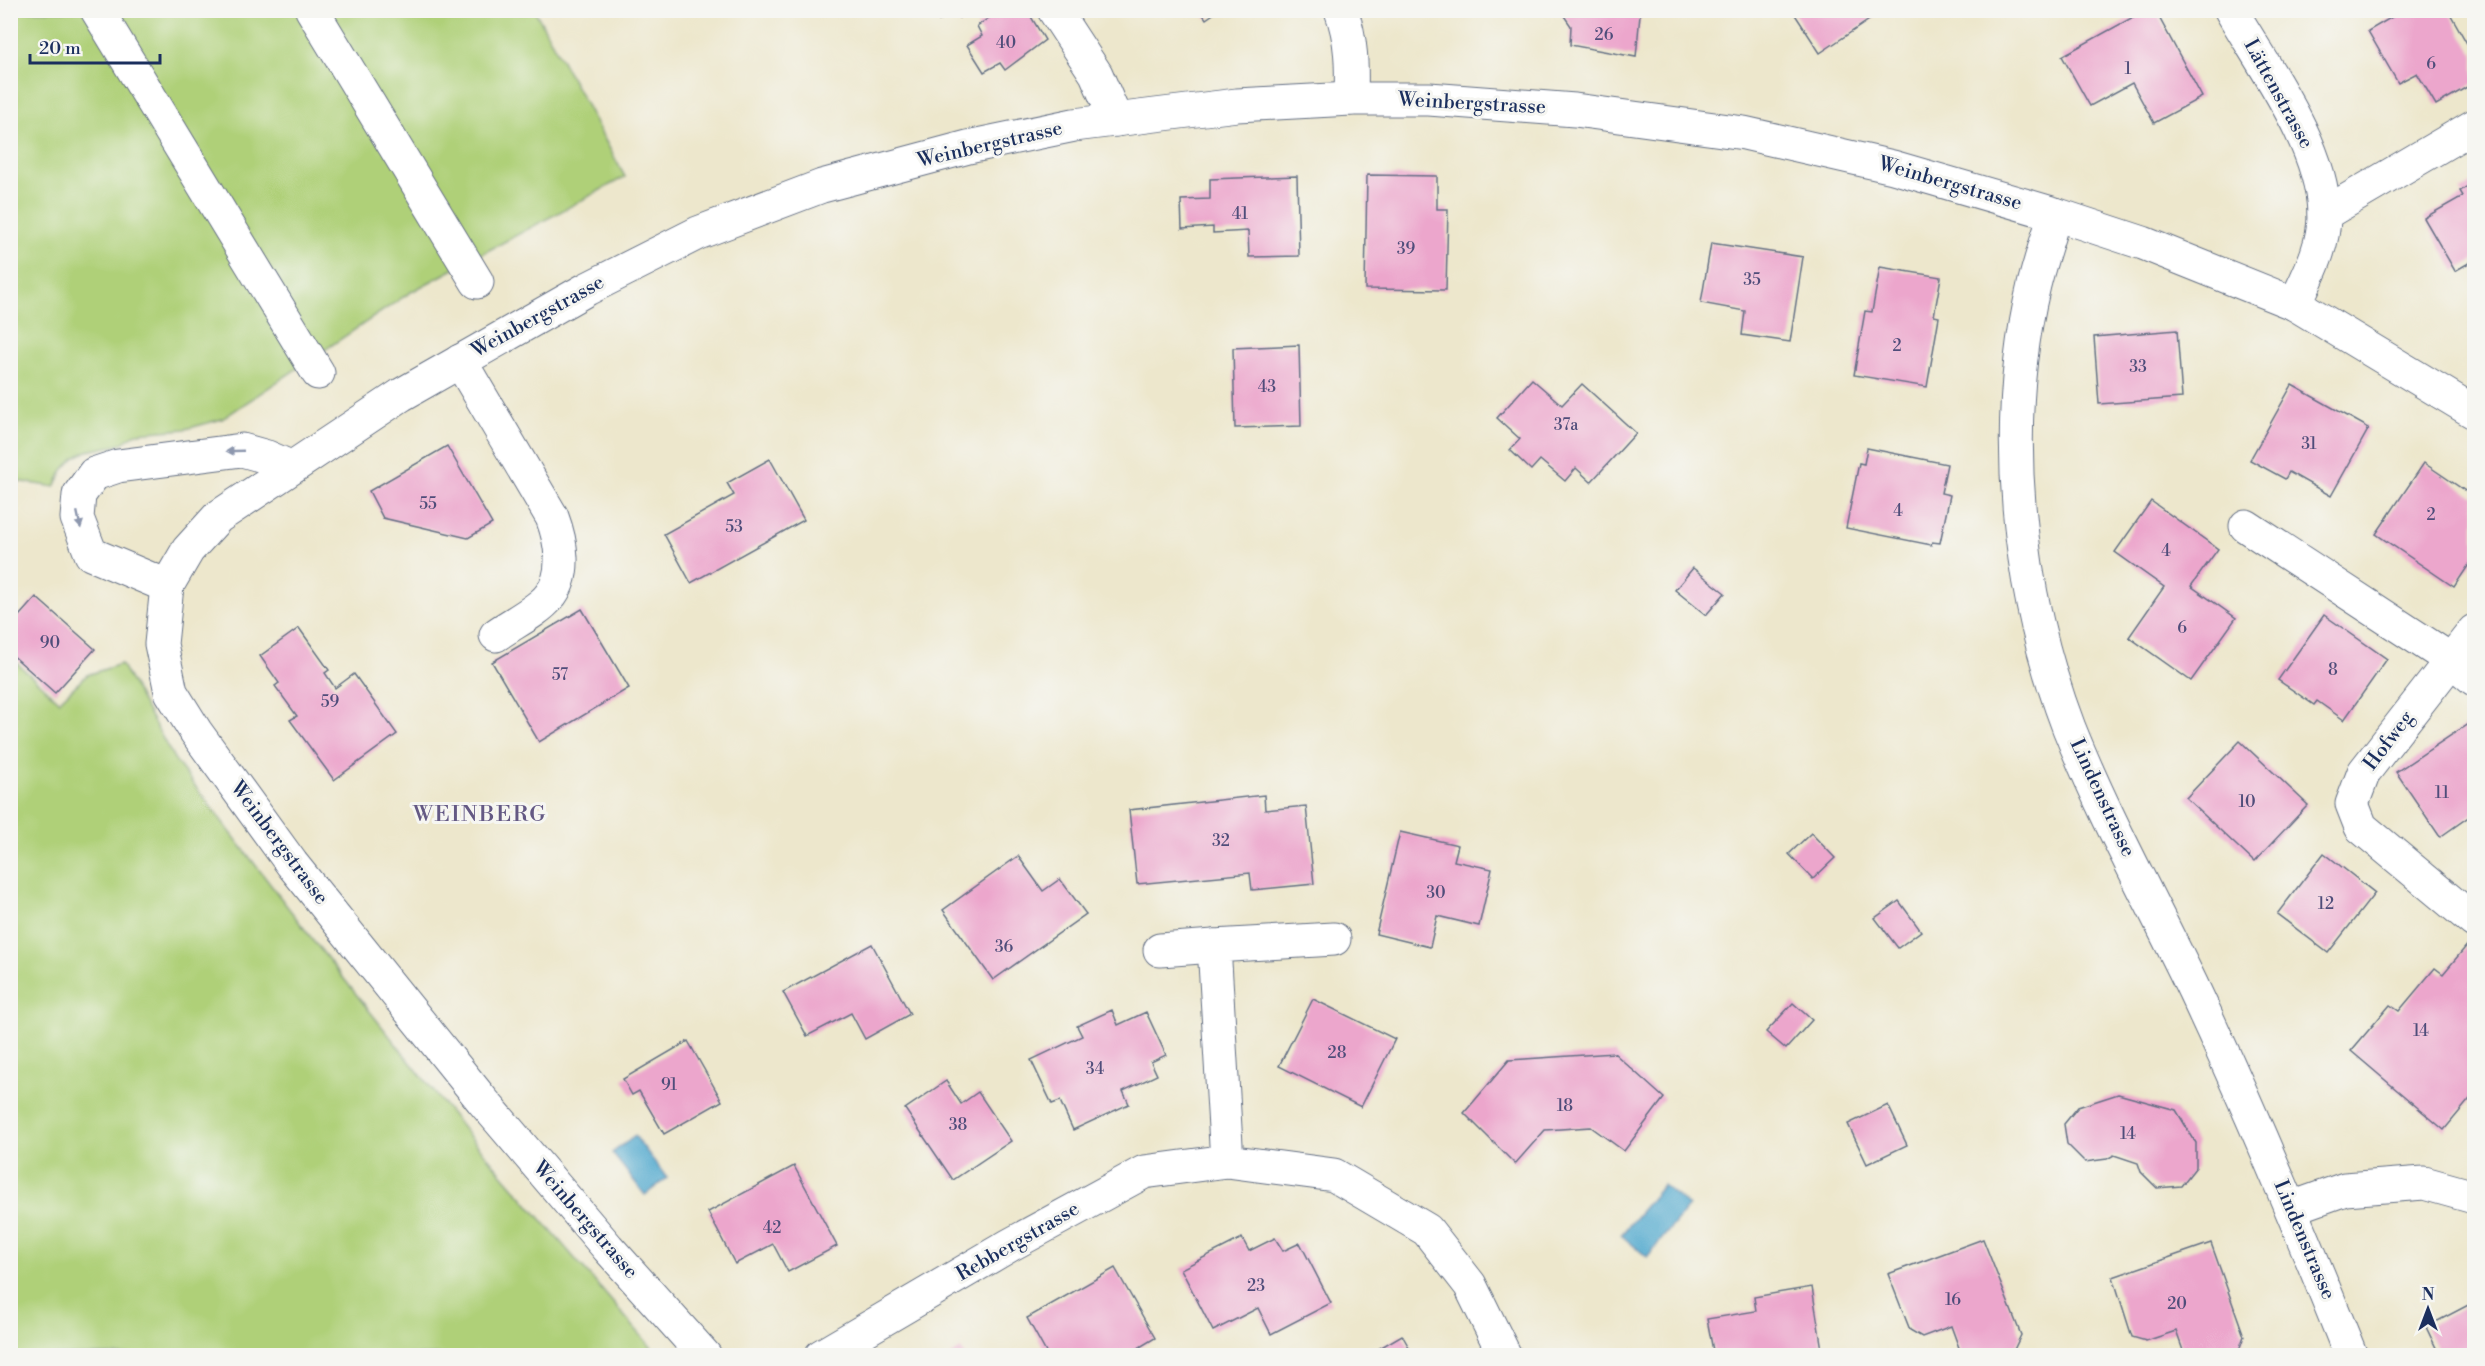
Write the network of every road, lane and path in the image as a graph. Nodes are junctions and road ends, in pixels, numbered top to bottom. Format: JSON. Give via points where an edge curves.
{"nodes":[{"id":1,"x":97,"y":10,"type":"edge"},
{"id":2,"x":312,"y":10,"type":"edge"},
{"id":3,"x":1054,"y":10,"type":"edge"},
{"id":4,"x":1341,"y":10,"type":"edge"},
{"id":5,"x":2231,"y":10,"type":"edge"},
{"id":6,"x":1351,"y":99,"type":"junction"},
{"id":7,"x":1116,"y":120,"type":"junction"},
{"id":8,"x":2475,"y":126,"type":"edge"},
{"id":9,"x":2055,"y":214,"type":"junction"},
{"id":10,"x":2324,"y":214,"type":"junction"},
{"id":11,"x":477,"y":282,"type":"dead end"},
{"id":12,"x":2295,"y":304,"type":"junction"},
{"id":13,"x":460,"y":361,"type":"junction"},
{"id":14,"x":318,"y":373,"type":"dead end"},
{"id":15,"x":2475,"y":412,"type":"edge"},
{"id":16,"x":290,"y":467,"type":"junction"},
{"id":17,"x":2246,"y":526,"type":"dead end"},
{"id":18,"x":167,"y":586,"type":"junction"},
{"id":19,"x":2475,"y":632,"type":"edge"},
{"id":20,"x":496,"y":635,"type":"dead end"},
{"id":21,"x":2463,"y":669,"type":"edge"},
{"id":22,"x":2475,"y":921,"type":"edge"},
{"id":23,"x":1334,"y":939,"type":"dead end"},
{"id":24,"x":1214,"y":946,"type":"junction"},
{"id":25,"x":1160,"y":950,"type":"dead end"},
{"id":26,"x":1227,"y":1161,"type":"junction"},
{"id":27,"x":2475,"y":1197,"type":"edge"},
{"id":28,"x":2292,"y":1208,"type":"junction"},
{"id":29,"x":2343,"y":1353,"type":"edge"},
{"id":30,"x":705,"y":1356,"type":"edge"},
{"id":31,"x":821,"y":1356,"type":"edge"},
{"id":32,"x":1504,"y":1356,"type":"edge"}],
"edges":[{"from":1,"to":14,"type":"street"},
{"from":2,"to":11,"type":"street"},
{"from":3,"to":7,"type":"street","via":[[1096,74]]},
{"from":4,"to":6,"type":"street","via":[[1352,55]]},
{"from":5,"to":10,"type":"street","name":"Lättenstrasse","via":[[2307,141],[2319,175]]},
{"from":6,"to":7,"type":"street","name":"Weinbergstrasse","via":[[1237,105]]},
{"from":6,"to":9,"type":"street","name":"Weinbergstrasse","via":[[1429,99],[1575,110],[1744,133],[1893,167]]},
{"from":7,"to":13,"type":"street","name":"Weinbergstrasse","via":[[968,147],[822,186],[698,232]]},
{"from":8,"to":10,"type":"street"},
{"from":9,"to":12,"type":"street","name":"Weinbergstrasse","via":[[2143,243]]},
{"from":9,"to":28,"type":"street","name":"Lindenstrasse","via":[[2034,285],[2019,394],[2016,471],[2024,552],[2038,630],[2069,727]]},
{"from":10,"to":12,"type":"street","name":"Lättenstrasse","via":[[2317,257]]},
{"from":12,"to":15,"type":"street","name":"Weinbergstrasse"},
{"from":13,"to":16,"type":"street","name":"Weinbergstrasse"},
{"from":13,"to":20,"type":"street","name":"Weinbergstrasse","via":[[552,517],[561,541],[559,575],[553,592]]},
{"from":16,"to":18,"type":"street","name":"Weinbergstrasse","via":[[218,517],[188,550]]},
{"from":16,"to":18,"type":"street","one_way":true,"via":[[242,450],[118,466],[94,474],[79,495],[76,518],[91,554]]},
{"from":17,"to":21,"type":"street"},
{"from":18,"to":30,"type":"street","name":"Weinbergstrasse","via":[[161,644],[171,692],[196,732],[292,864],[482,1100]]},
{"from":19,"to":21,"type":"street","name":"Hofweg"},
{"from":21,"to":22,"type":"street","name":"Hofweg","via":[[2364,772],[2352,804],[2361,827]]},
{"from":23,"to":24,"type":"street"},
{"from":24,"to":25,"type":"street"},
{"from":24,"to":26,"type":"street"},
{"from":26,"to":31,"type":"street","name":"Rebbergstrasse","via":[[1144,1172]]},
{"from":26,"to":32,"type":"street","name":"Rebbergstrasse","via":[[1334,1175],[1427,1230],[1470,1285]]},
{"from":27,"to":28,"type":"street","via":[[2424,1183],[2345,1189]]},
{"from":28,"to":29,"type":"street","name":"Lindenstrasse"}]}
